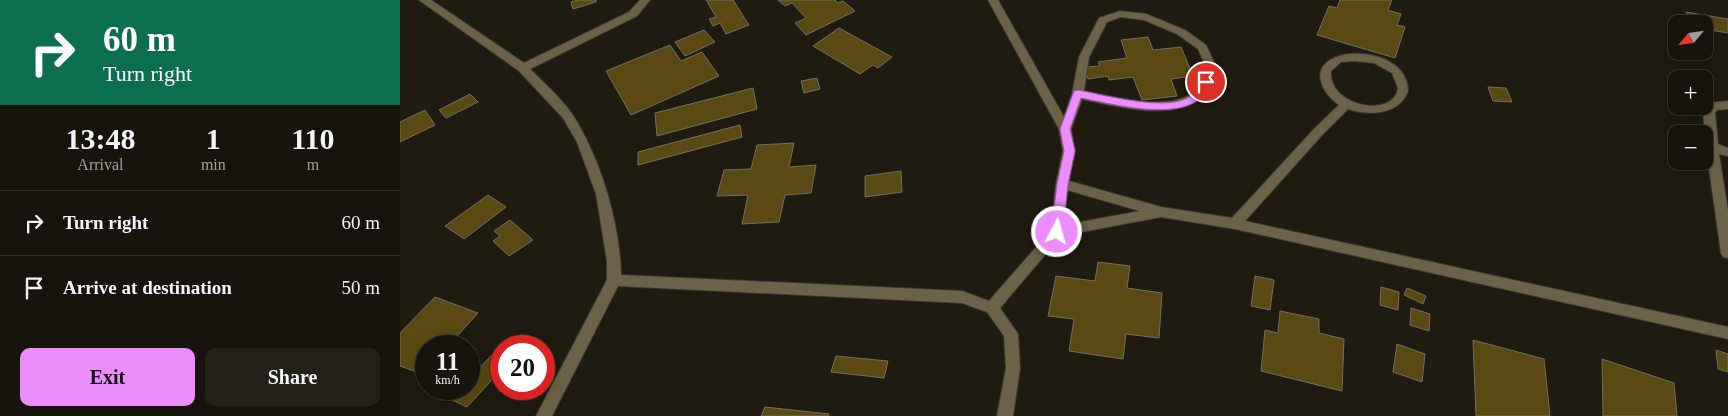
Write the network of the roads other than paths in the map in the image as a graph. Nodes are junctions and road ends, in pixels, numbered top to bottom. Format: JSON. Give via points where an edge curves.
{"nodes":[{"id":1,"x":424,"y":0,"type":"edge"},
{"id":2,"x":645,"y":0,"type":"edge"},
{"id":3,"x":993,"y":0,"type":"edge"},
{"id":4,"x":523,"y":68,"type":"junction"},
{"id":5,"x":1078,"y":94,"type":"junction"},
{"id":6,"x":1347,"y":104,"type":"junction"},
{"id":7,"x":1728,"y":105,"type":"edge"},
{"id":8,"x":1710,"y":125,"type":"edge"},
{"id":9,"x":1065,"y":129,"type":"junction"},
{"id":10,"x":1713,"y":147,"type":"edge"},
{"id":11,"x":1728,"y":152,"type":"edge"},
{"id":12,"x":1713,"y":154,"type":"edge"},
{"id":13,"x":1062,"y":184,"type":"junction"},
{"id":14,"x":1161,"y":212,"type":"junction"},
{"id":15,"x":1235,"y":224,"type":"junction"},
{"id":16,"x":1057,"y":232,"type":"junction"},
{"id":17,"x":1728,"y":254,"type":"edge"},
{"id":18,"x":614,"y":280,"type":"junction"},
{"id":19,"x":992,"y":308,"type":"junction"},
{"id":20,"x":1728,"y":333,"type":"edge"},
{"id":21,"x":544,"y":416,"type":"edge"},
{"id":22,"x":1006,"y":416,"type":"edge"}],
"edges":[{"from":1,"to":4,"type":"street"},
{"from":2,"to":4,"type":"street","via":[[633,14]]},
{"from":3,"to":9,"type":"street"},
{"from":4,"to":18,"type":"street","via":[[567,115],[583,142],[602,194],[614,261]]},
{"from":5,"to":5,"type":"street","via":[[1084,57],[1093,37],[1103,20],[1120,14],[1146,17],[1181,32],[1202,47],[1213,70],[1200,93],[1186,102],[1162,106]]},
{"from":5,"to":9,"type":"street"},
{"from":6,"to":6,"type":"street","via":[[1365,109],[1384,108],[1397,102],[1403,92],[1402,79],[1392,67],[1378,60],[1368,57],[1338,59],[1328,66],[1325,79],[1331,93]]},
{"from":6,"to":15,"type":"street"},
{"from":7,"to":8,"type":"street","via":[[1714,106],[1709,112]]},
{"from":9,"to":13,"type":"street","via":[[1070,151]]},
{"from":10,"to":11,"type":"street"},
{"from":12,"to":17,"type":"street"},
{"from":13,"to":14,"type":"street"},
{"from":13,"to":16,"type":"street"},
{"from":14,"to":15,"type":"street"},
{"from":14,"to":16,"type":"street"},
{"from":15,"to":20,"type":"street"},
{"from":16,"to":19,"type":"street"},
{"from":18,"to":19,"type":"street","via":[[962,297]]},
{"from":18,"to":21,"type":"street"},
{"from":19,"to":22,"type":"street","via":[[1011,334],[1013,368]]}]}
